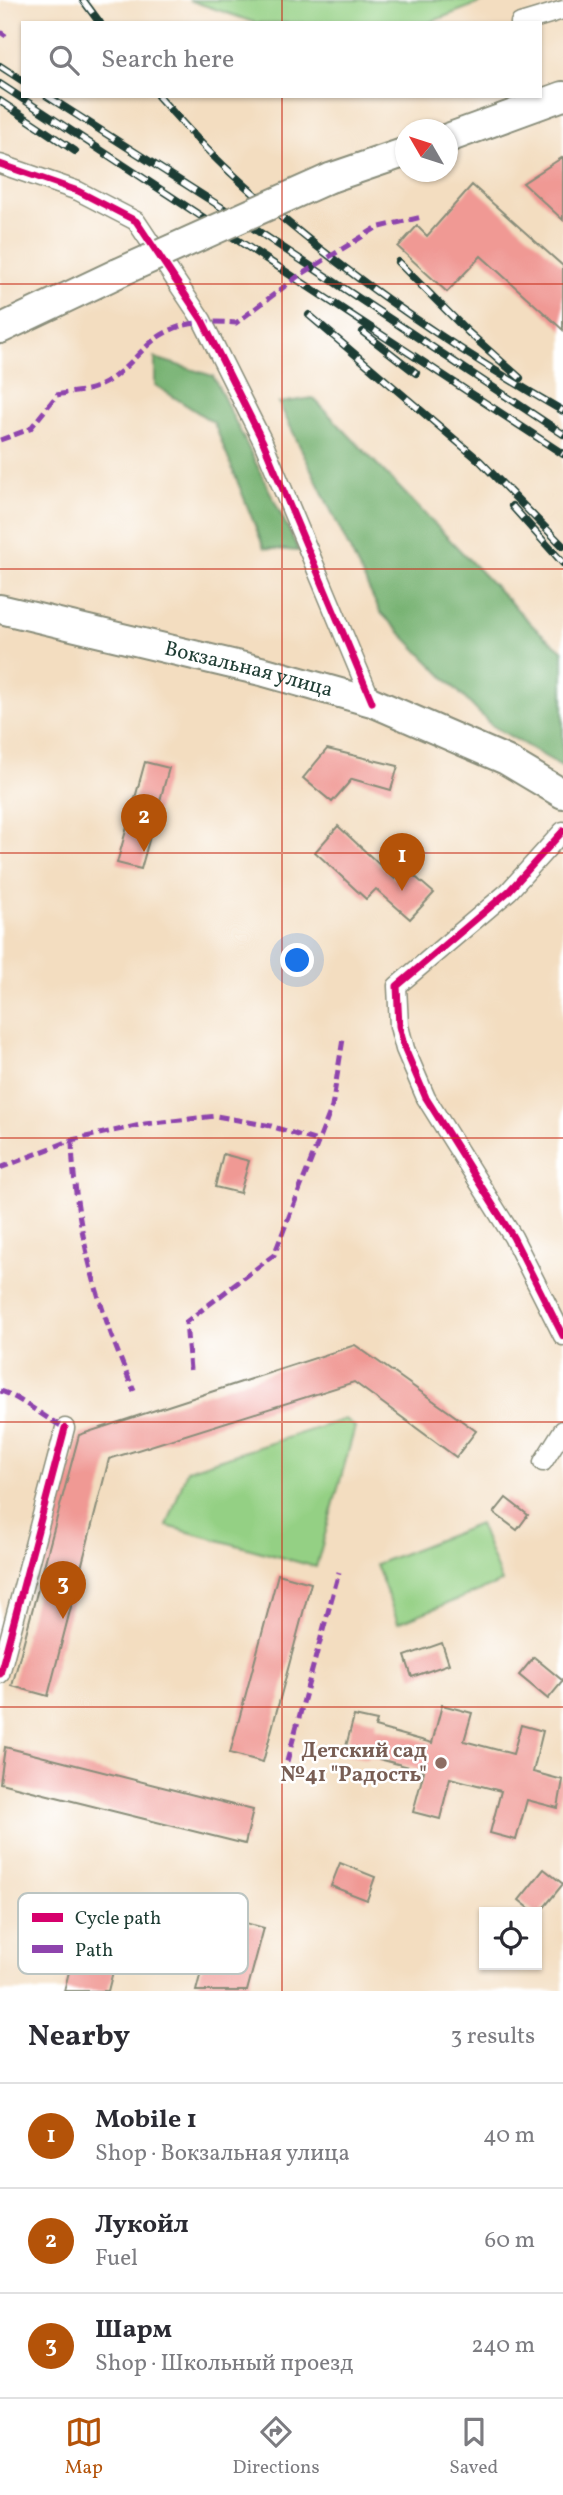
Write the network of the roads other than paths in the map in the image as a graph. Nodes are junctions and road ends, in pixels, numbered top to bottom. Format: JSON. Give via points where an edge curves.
{"nodes":[{"id":1,"x":563,"y":10,"type":"edge"},
{"id":2,"x":527,"y":21,"type":"edge"},
{"id":3,"x":563,"y":96,"type":"edge"},
{"id":4,"x":458,"y":134,"type":"edge"},
{"id":5,"x":395,"y":155,"type":"edge"},
{"id":6,"x":0,"y":164,"type":"edge"},
{"id":7,"x":0,"y":329,"type":"edge"},
{"id":8,"x":0,"y":609,"type":"edge"},
{"id":9,"x":372,"y":702,"type":"junction"},
{"id":10,"x":563,"y":794,"type":"edge"},
{"id":11,"x":563,"y":831,"type":"edge"},
{"id":12,"x":563,"y":1336,"type":"edge"},
{"id":13,"x":65,"y":1428,"type":"dead end"},
{"id":14,"x":563,"y":1430,"type":"edge"},
{"id":15,"x":543,"y":1462,"type":"dead end"},
{"id":16,"x":0,"y":1674,"type":"edge"}],
"edges":[{"from":1,"to":2,"type":"street"},
{"from":3,"to":4,"type":"main road"},
{"from":5,"to":7,"type":"main road","bridge":true,"via":[[330,178]]},
{"from":6,"to":9,"type":"street","via":[[78,191],[136,221],[202,320],[263,442]]},
{"from":8,"to":9,"type":"main road","name":"Вокзальная улица"},
{"from":9,"to":10,"type":"main road","name":"Вокзальная улица","via":[[506,760]]},
{"from":11,"to":12,"type":"street","via":[[509,891],[397,986],[399,1026],[426,1098],[513,1237]]},
{"from":13,"to":16,"type":"street"},
{"from":14,"to":15,"type":"street"}]}
